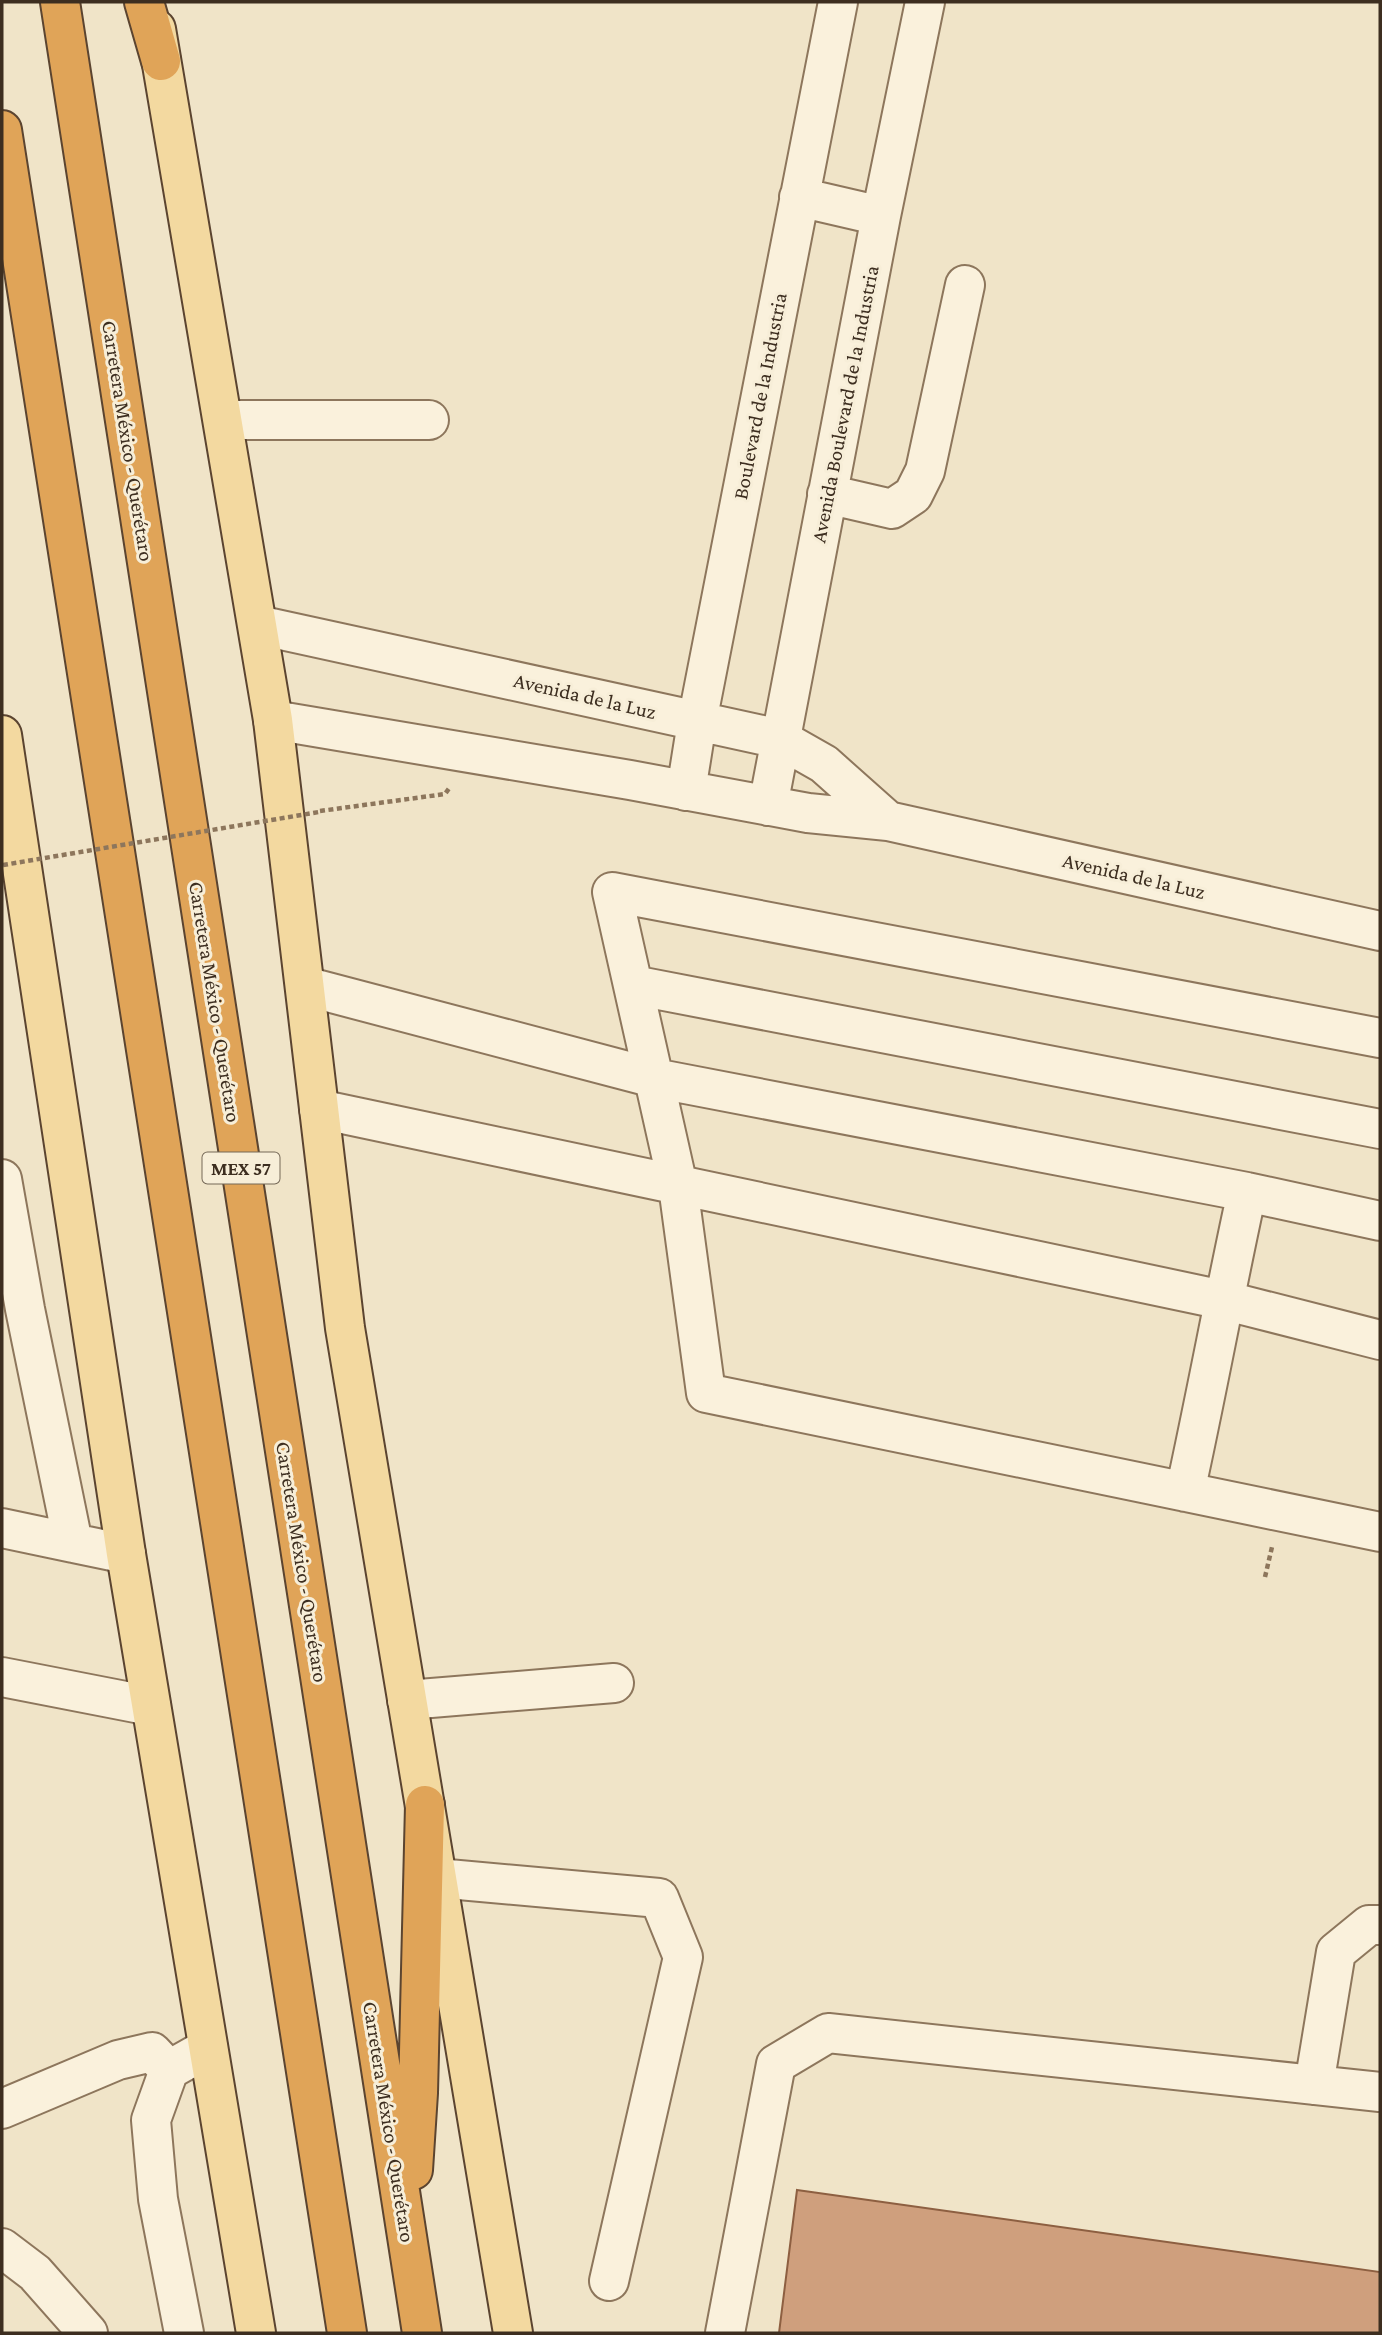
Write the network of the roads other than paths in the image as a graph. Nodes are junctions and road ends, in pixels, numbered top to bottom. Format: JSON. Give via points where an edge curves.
{"nodes":[{"id":1,"x":60,"y":2,"type":"edge"},
{"id":2,"x":144,"y":2,"type":"edge"},
{"id":3,"x":152,"y":2,"type":"edge"},
{"id":4,"x":838,"y":2,"type":"edge"},
{"id":5,"x":925,"y":2,"type":"edge"},
{"id":6,"x":161,"y":61,"type":"junction"},
{"id":7,"x":2,"y":130,"type":"edge"},
{"id":8,"x":799,"y":197,"type":"junction"},
{"id":9,"x":881,"y":216,"type":"junction"},
{"id":10,"x":965,"y":285,"type":"dead end"},
{"id":11,"x":223,"y":420,"type":"junction"},
{"id":12,"x":429,"y":421,"type":"dead end"},
{"id":13,"x":827,"y":494,"type":"junction"},
{"id":14,"x":258,"y":625,"type":"junction"},
{"id":15,"x":273,"y":720,"type":"junction"},
{"id":16,"x":696,"y":722,"type":"junction"},
{"id":17,"x":2,"y":735,"type":"edge"},
{"id":18,"x":780,"y":739,"type":"junction"},
{"id":19,"x":686,"y":791,"type":"junction"},
{"id":20,"x":768,"y":806,"type":"junction"},
{"id":21,"x":888,"y":821,"type":"junction"},
{"id":22,"x":1380,"y":931,"type":"edge"},
{"id":23,"x":633,"y":985,"type":"junction"},
{"id":24,"x":305,"y":986,"type":"junction"},
{"id":25,"x":1380,"y":1038,"type":"edge"},
{"id":26,"x":654,"y":1078,"type":"junction"},
{"id":27,"x":319,"y":1109,"type":"junction"},
{"id":28,"x":1380,"y":1129,"type":"edge"},
{"id":29,"x":2,"y":1179,"type":"edge"},
{"id":30,"x":678,"y":1186,"type":"junction"},
{"id":31,"x":1248,"y":1192,"type":"junction"},
{"id":32,"x":1380,"y":1221,"type":"edge"},
{"id":33,"x":1223,"y":1300,"type":"junction"},
{"id":34,"x":14,"y":1306,"type":"edge"},
{"id":35,"x":1380,"y":1340,"type":"edge"},
{"id":36,"x":1185,"y":1492,"type":"junction"},
{"id":37,"x":2,"y":1528,"type":"edge"},
{"id":38,"x":1380,"y":1532,"type":"edge"},
{"id":39,"x":73,"y":1543,"type":"junction"},
{"id":40,"x":126,"y":1555,"type":"junction"},
{"id":41,"x":2,"y":1677,"type":"edge"},
{"id":42,"x":614,"y":1683,"type":"dead end"},
{"id":43,"x":407,"y":1700,"type":"junction"},
{"id":44,"x":151,"y":1706,"type":"junction"},
{"id":45,"x":425,"y":1805,"type":"junction"},
{"id":46,"x":437,"y":1878,"type":"junction"},
{"id":47,"x":1380,"y":1925,"type":"edge"},
{"id":48,"x":208,"y":2048,"type":"junction"},
{"id":49,"x":169,"y":2070,"type":"junction"},
{"id":50,"x":1314,"y":2085,"type":"junction"},
{"id":51,"x":1380,"y":2092,"type":"edge"},
{"id":52,"x":2,"y":2109,"type":"edge"},
{"id":53,"x":408,"y":2242,"type":"junction"},
{"id":54,"x":2,"y":2248,"type":"edge"},
{"id":55,"x":609,"y":2281,"type":"dead end"},
{"id":56,"x":88,"y":2333,"type":"edge"},
{"id":57,"x":184,"y":2333,"type":"edge"},
{"id":58,"x":256,"y":2333,"type":"edge"},
{"id":59,"x":347,"y":2333,"type":"edge"},
{"id":60,"x":422,"y":2333,"type":"edge"},
{"id":61,"x":513,"y":2333,"type":"edge"},
{"id":62,"x":725,"y":2333,"type":"edge"}],
"edges":[{"from":1,"to":53,"type":"highway","name":"Carretera México - Querétaro","number":"MEX 57"},
{"from":2,"to":6,"type":"highway"},
{"from":3,"to":6,"type":"main road"},
{"from":4,"to":8,"type":"street","name":"Boulevard de la Industria"},
{"from":5,"to":9,"type":"street","name":"Avenida Boulevard de la Industria"},
{"from":6,"to":11,"type":"main road"},
{"from":7,"to":59,"type":"highway"},
{"from":8,"to":9,"type":"street"},
{"from":8,"to":16,"type":"street","name":"Boulevard de la Industria"},
{"from":9,"to":13,"type":"street","name":"Avenida Boulevard de la Industria"},
{"from":10,"to":13,"type":"street","via":[[925,471],[913,495],[892,509]]},
{"from":11,"to":12,"type":"street"},
{"from":11,"to":14,"type":"main road"},
{"from":13,"to":18,"type":"street","name":"Avenida Boulevard de la Industria"},
{"from":14,"to":15,"type":"main road"},
{"from":14,"to":16,"type":"street","name":"Avenida de la Luz"},
{"from":15,"to":19,"type":"street"},
{"from":15,"to":24,"type":"main road"},
{"from":16,"to":18,"type":"street","name":"Avenida de la Luz"},
{"from":16,"to":19,"type":"street","name":"Boulevard de la Industria"},
{"from":17,"to":40,"type":"main road"},
{"from":18,"to":20,"type":"street","name":"Avenida Boulevard de la Industria"},
{"from":18,"to":21,"type":"street","name":"Avenida de la Luz","via":[[824,764]]},
{"from":19,"to":20,"type":"street","name":"Avenida de la Luz"},
{"from":20,"to":21,"type":"street","name":"Avenida de la Luz"},
{"from":21,"to":22,"type":"street","name":"Avenida de la Luz"},
{"from":23,"to":25,"type":"street","via":[[612,892]]},
{"from":23,"to":26,"type":"street"},
{"from":23,"to":28,"type":"street"},
{"from":24,"to":26,"type":"street"},
{"from":24,"to":27,"type":"main road"},
{"from":26,"to":30,"type":"street"},
{"from":26,"to":31,"type":"street"},
{"from":27,"to":30,"type":"street"},
{"from":27,"to":43,"type":"main road","via":[[345,1328]]},
{"from":29,"to":34,"type":"street"},
{"from":30,"to":33,"type":"street"},
{"from":30,"to":36,"type":"street","via":[[706,1393]]},
{"from":31,"to":32,"type":"street"},
{"from":31,"to":33,"type":"street"},
{"from":33,"to":35,"type":"street"},
{"from":33,"to":36,"type":"street"},
{"from":34,"to":39,"type":"street"},
{"from":36,"to":38,"type":"street"},
{"from":37,"to":39,"type":"street"},
{"from":39,"to":40,"type":"street"},
{"from":40,"to":44,"type":"main road"},
{"from":41,"to":44,"type":"street"},
{"from":42,"to":43,"type":"street"},
{"from":43,"to":45,"type":"main road"},
{"from":44,"to":48,"type":"main road"},
{"from":45,"to":46,"type":"main road"},
{"from":45,"to":53,"type":"highway","via":[[418,2093]]},
{"from":46,"to":55,"type":"street","via":[[659,1898],[683,1957]]},
{"from":46,"to":61,"type":"main road"},
{"from":47,"to":50,"type":"street","via":[[1369,1925],[1336,1952]]},
{"from":48,"to":49,"type":"street"},
{"from":48,"to":58,"type":"main road"},
{"from":49,"to":52,"type":"street","via":[[152,2052],[118,2060]]},
{"from":49,"to":57,"type":"street","via":[[151,2120],[158,2199]]},
{"from":50,"to":51,"type":"street"},
{"from":50,"to":62,"type":"street","via":[[828,2033],[776,2064]]},
{"from":53,"to":60,"type":"highway","name":"Carretera México - Querétaro","number":"MEX 57"},
{"from":54,"to":56,"type":"street","via":[[35,2273]]}]}
